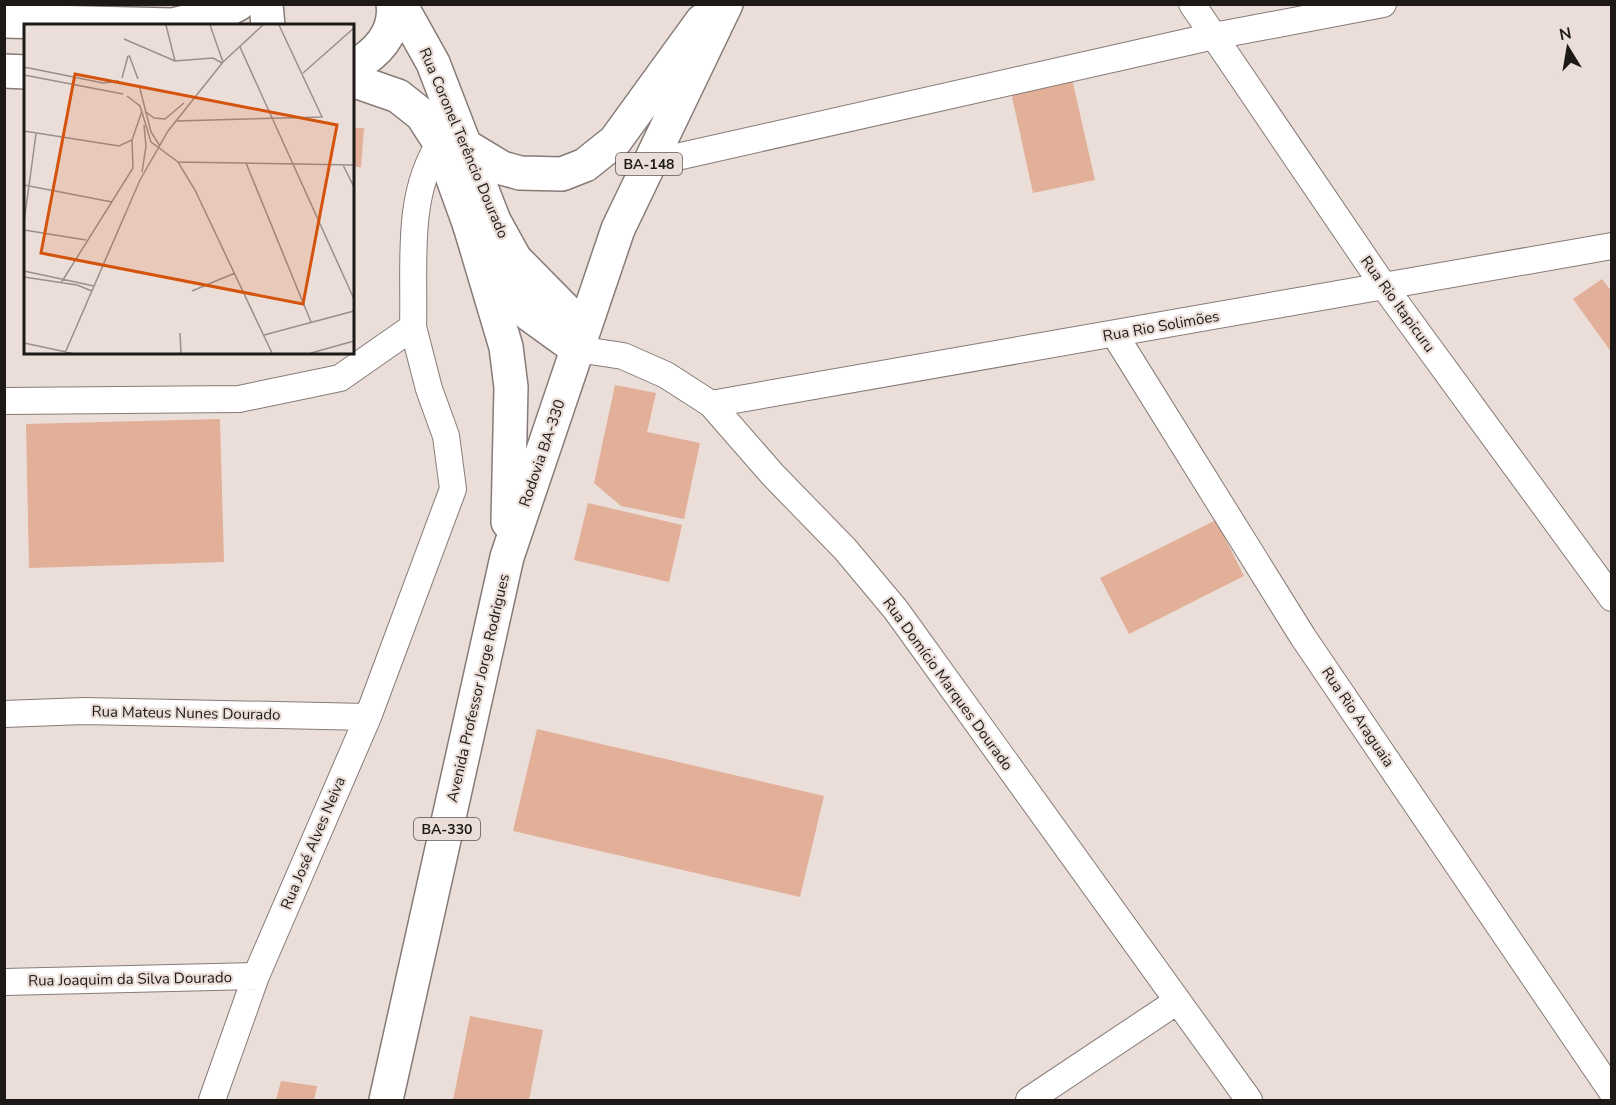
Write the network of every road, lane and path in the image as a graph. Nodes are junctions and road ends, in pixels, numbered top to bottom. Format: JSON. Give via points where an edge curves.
{"nodes":[{"id":1,"x":238,"y":4,"type":"edge"},
{"id":2,"x":266,"y":4,"type":"edge"},
{"id":3,"x":393,"y":4,"type":"edge"},
{"id":4,"x":400,"y":4,"type":"edge"},
{"id":5,"x":713,"y":4,"type":"edge"},
{"id":6,"x":726,"y":4,"type":"edge"},
{"id":7,"x":1192,"y":4,"type":"edge"},
{"id":8,"x":1383,"y":4,"type":"edge"},
{"id":9,"x":4,"y":21,"type":"edge"},
{"id":10,"x":131,"y":24,"type":"edge"},
{"id":11,"x":177,"y":24,"type":"edge"},
{"id":12,"x":268,"y":24,"type":"edge"},
{"id":13,"x":1214,"y":36,"type":"junction"},
{"id":14,"x":354,"y":66,"type":"edge"},
{"id":15,"x":4,"y":71,"type":"edge"},
{"id":16,"x":24,"y":72,"type":"edge"},
{"id":17,"x":354,"y":81,"type":"edge"},
{"id":18,"x":452,"y":144,"type":"junction"},
{"id":19,"x":650,"y":164,"type":"junction"},
{"id":20,"x":470,"y":226,"type":"junction"},
{"id":21,"x":1611,"y":246,"type":"edge"},
{"id":22,"x":1383,"y":285,"type":"junction"},
{"id":23,"x":413,"y":327,"type":"junction"},
{"id":24,"x":1115,"y":335,"type":"junction"},
{"id":25,"x":580,"y":339,"type":"junction"},
{"id":26,"x":4,"y":401,"type":"edge"},
{"id":27,"x":711,"y":404,"type":"junction"},
{"id":28,"x":507,"y":557,"type":"junction"},
{"id":29,"x":1611,"y":598,"type":"edge"},
{"id":30,"x":4,"y":714,"type":"edge"},
{"id":31,"x":368,"y":717,"type":"junction"},
{"id":32,"x":256,"y":976,"type":"junction"},
{"id":33,"x":4,"y":982,"type":"edge"},
{"id":34,"x":1176,"y":1002,"type":"junction"},
{"id":35,"x":1611,"y":1092,"type":"edge"},
{"id":36,"x":212,"y":1101,"type":"edge"},
{"id":37,"x":386,"y":1101,"type":"edge"},
{"id":38,"x":1029,"y":1101,"type":"edge"},
{"id":39,"x":1249,"y":1101,"type":"edge"}],
"edges":[{"from":1,"to":11,"type":"main road","via":[[221,13]]},
{"from":2,"to":12,"type":"main road"},
{"from":3,"to":14,"type":"main road","via":[[391,29],[381,46]]},
{"from":4,"to":18,"type":"main road","name":"Rua Coronel Terêncio Dourado","via":[[433,63]]},
{"from":5,"to":18,"type":"main road","via":[[615,141],[585,165],[562,174],[520,173]]},
{"from":6,"to":19,"type":"main road","number":"BA-148"},
{"from":7,"to":13,"type":"street","name":"Rua Rio Itapicuru"},
{"from":8,"to":13,"type":"street"},
{"from":9,"to":10,"type":"main road"},
{"from":13,"to":19,"type":"street"},
{"from":13,"to":22,"type":"street","name":"Rua Rio Itapicuru"},
{"from":15,"to":16,"type":"main road"},
{"from":17,"to":18,"type":"main road","name":"Rua Coronel Terêncio Dourado","via":[[398,96]]},
{"from":18,"to":20,"type":"main road","name":"Rua Coronel Terêncio Dourado"},
{"from":18,"to":23,"type":"street","name":"Rua José Alves Neiva","via":[[429,160],[417,194]]},
{"from":18,"to":25,"type":"main road","name":"Rua Coronel Terêncio Dourado","via":[[515,259]]},
{"from":19,"to":25,"type":"main road","number":"BA-148","via":[[618,230]]},
{"from":20,"to":25,"type":"main road","name":"Rua Coronel Terêncio Dourado","via":[[501,281],[530,315]]},
{"from":20,"to":28,"type":"main road","via":[[506,347],[511,387]]},
{"from":21,"to":22,"type":"street","name":"Rua Rio Solimões"},
{"from":22,"to":24,"type":"street","name":"Rua Rio Solimões"},
{"from":22,"to":29,"type":"street","name":"Rua Rio Itapicuru"},
{"from":23,"to":26,"type":"street","via":[[340,378],[239,399]]},
{"from":23,"to":31,"type":"street","name":"Rua José Alves Neiva","via":[[446,436],[453,489]]},
{"from":24,"to":27,"type":"street","name":"Rua Rio Solimões"},
{"from":24,"to":35,"type":"street","name":"Rua Rio Araguaia","via":[[1303,637]]},
{"from":25,"to":27,"type":"street","name":"Rua Domício Marques Dourado","via":[[666,375]]},
{"from":25,"to":28,"type":"main road","name":"Rodovia BA-330","number":"BA-330"},
{"from":27,"to":34,"type":"street","name":"Rua Domício Marques Dourado","via":[[896,610]]},
{"from":28,"to":37,"type":"main road","name":"Avenida Professor Jorge Rodrigues","number":"BA-330"},
{"from":30,"to":31,"type":"street","name":"Rua Mateus Nunes Dourado","via":[[84,711]]},
{"from":31,"to":32,"type":"street","name":"Rua José Alves Neiva"},
{"from":32,"to":33,"type":"street","name":"Rua Joaquim da Silva Dourado"},
{"from":32,"to":36,"type":"street","name":"Rua José Alves Neiva"},
{"from":34,"to":38,"type":"street"},
{"from":34,"to":39,"type":"street","name":"Rua Domício Marques Dourado"}]}
